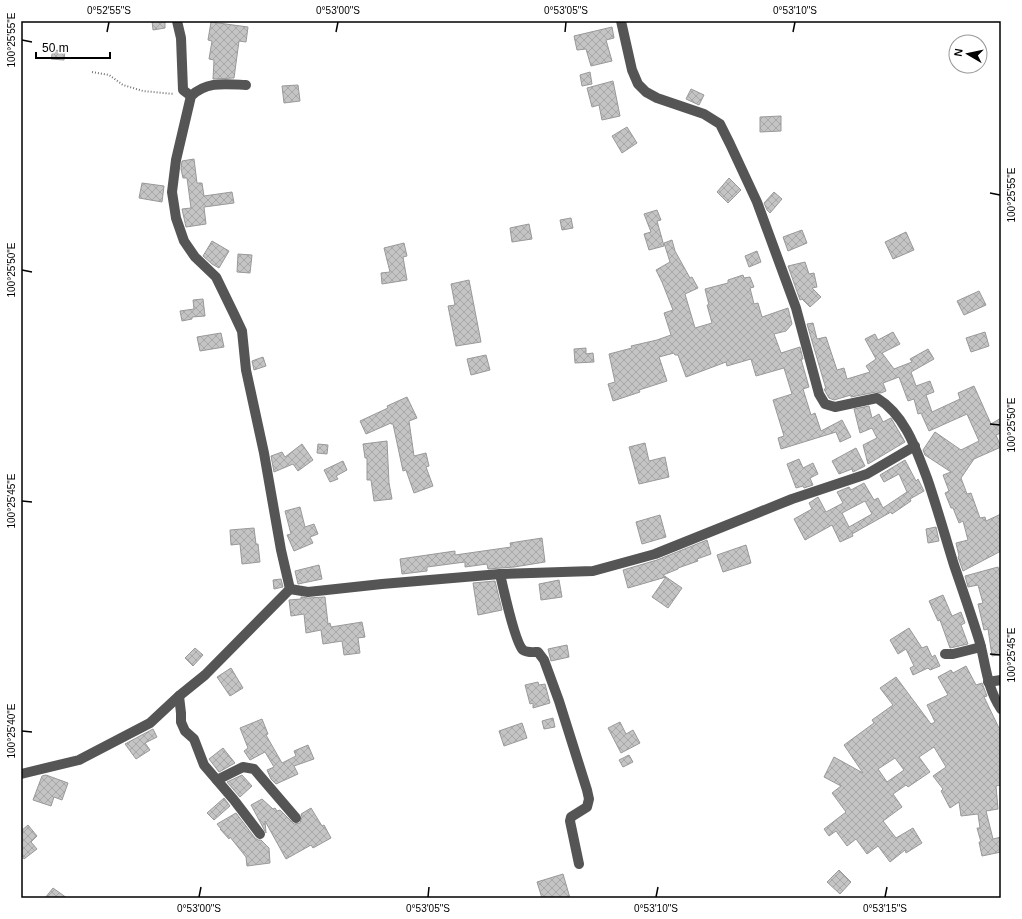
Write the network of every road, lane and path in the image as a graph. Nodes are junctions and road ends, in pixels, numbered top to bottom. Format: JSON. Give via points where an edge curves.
{"nodes":[{"id":1,"x":177,"y":21,"type":"edge"},
{"id":2,"x":621,"y":21,"type":"edge"},
{"id":3,"x":92,"y":72,"type":"dead end"},
{"id":4,"x":246,"y":85,"type":"dead end"},
{"id":5,"x":191,"y":96,"type":"junction"},
{"id":6,"x":915,"y":446,"type":"junction"},
{"id":7,"x":500,"y":574,"type":"junction"},
{"id":8,"x":290,"y":589,"type":"junction"},
{"id":9,"x":981,"y":647,"type":"junction"},
{"id":10,"x":945,"y":654,"type":"dead end"},
{"id":11,"x":1001,"y":680,"type":"edge"},
{"id":12,"x":988,"y":682,"type":"junction"},
{"id":13,"x":179,"y":696,"type":"junction"},
{"id":14,"x":1001,"y":709,"type":"edge"},
{"id":15,"x":21,"y":774,"type":"edge"},
{"id":16,"x":217,"y":780,"type":"junction"},
{"id":17,"x":296,"y":818,"type":"dead end"},
{"id":18,"x":260,"y":834,"type":"dead end"},
{"id":19,"x":579,"y":864,"type":"dead end"}],
"edges":[{"from":1,"to":5,"type":"street","via":[[181,38],[183,90]]},
{"from":2,"to":6,"type":"street","via":[[632,70],[638,84],[657,98],[704,114],[720,124],[760,209],[796,308],[819,394],[825,404],[835,407],[876,398],[885,403],[897,416]]},
{"from":3,"to":5,"type":"path","via":[[109,75],[123,85],[143,91]]},
{"from":4,"to":5,"type":"street","via":[[211,85],[199,88]]},
{"from":5,"to":8,"type":"street","via":[[176,160],[172,192],[176,218],[184,241],[195,257],[216,277],[242,331],[246,370]]},
{"from":6,"to":7,"type":"street","via":[[867,474],[792,499],[655,554],[593,571]]},
{"from":6,"to":9,"type":"street","via":[[939,512]]},
{"from":7,"to":8,"type":"street","via":[[308,592]]},
{"from":7,"to":19,"type":"street","via":[[519,643],[523,650],[538,652],[544,660],[587,790],[588,807],[571,817],[570,821]]},
{"from":8,"to":13,"type":"street","via":[[205,675]]},
{"from":9,"to":10,"type":"street"},
{"from":9,"to":12,"type":"street"},
{"from":11,"to":12,"type":"street"},
{"from":12,"to":14,"type":"street"},
{"from":13,"to":15,"type":"street","via":[[150,723],[79,760]]},
{"from":13,"to":16,"type":"street","via":[[181,722],[185,731],[194,739],[204,765]]},
{"from":16,"to":17,"type":"street","via":[[243,767],[254,769]]},
{"from":16,"to":18,"type":"street"}]}
